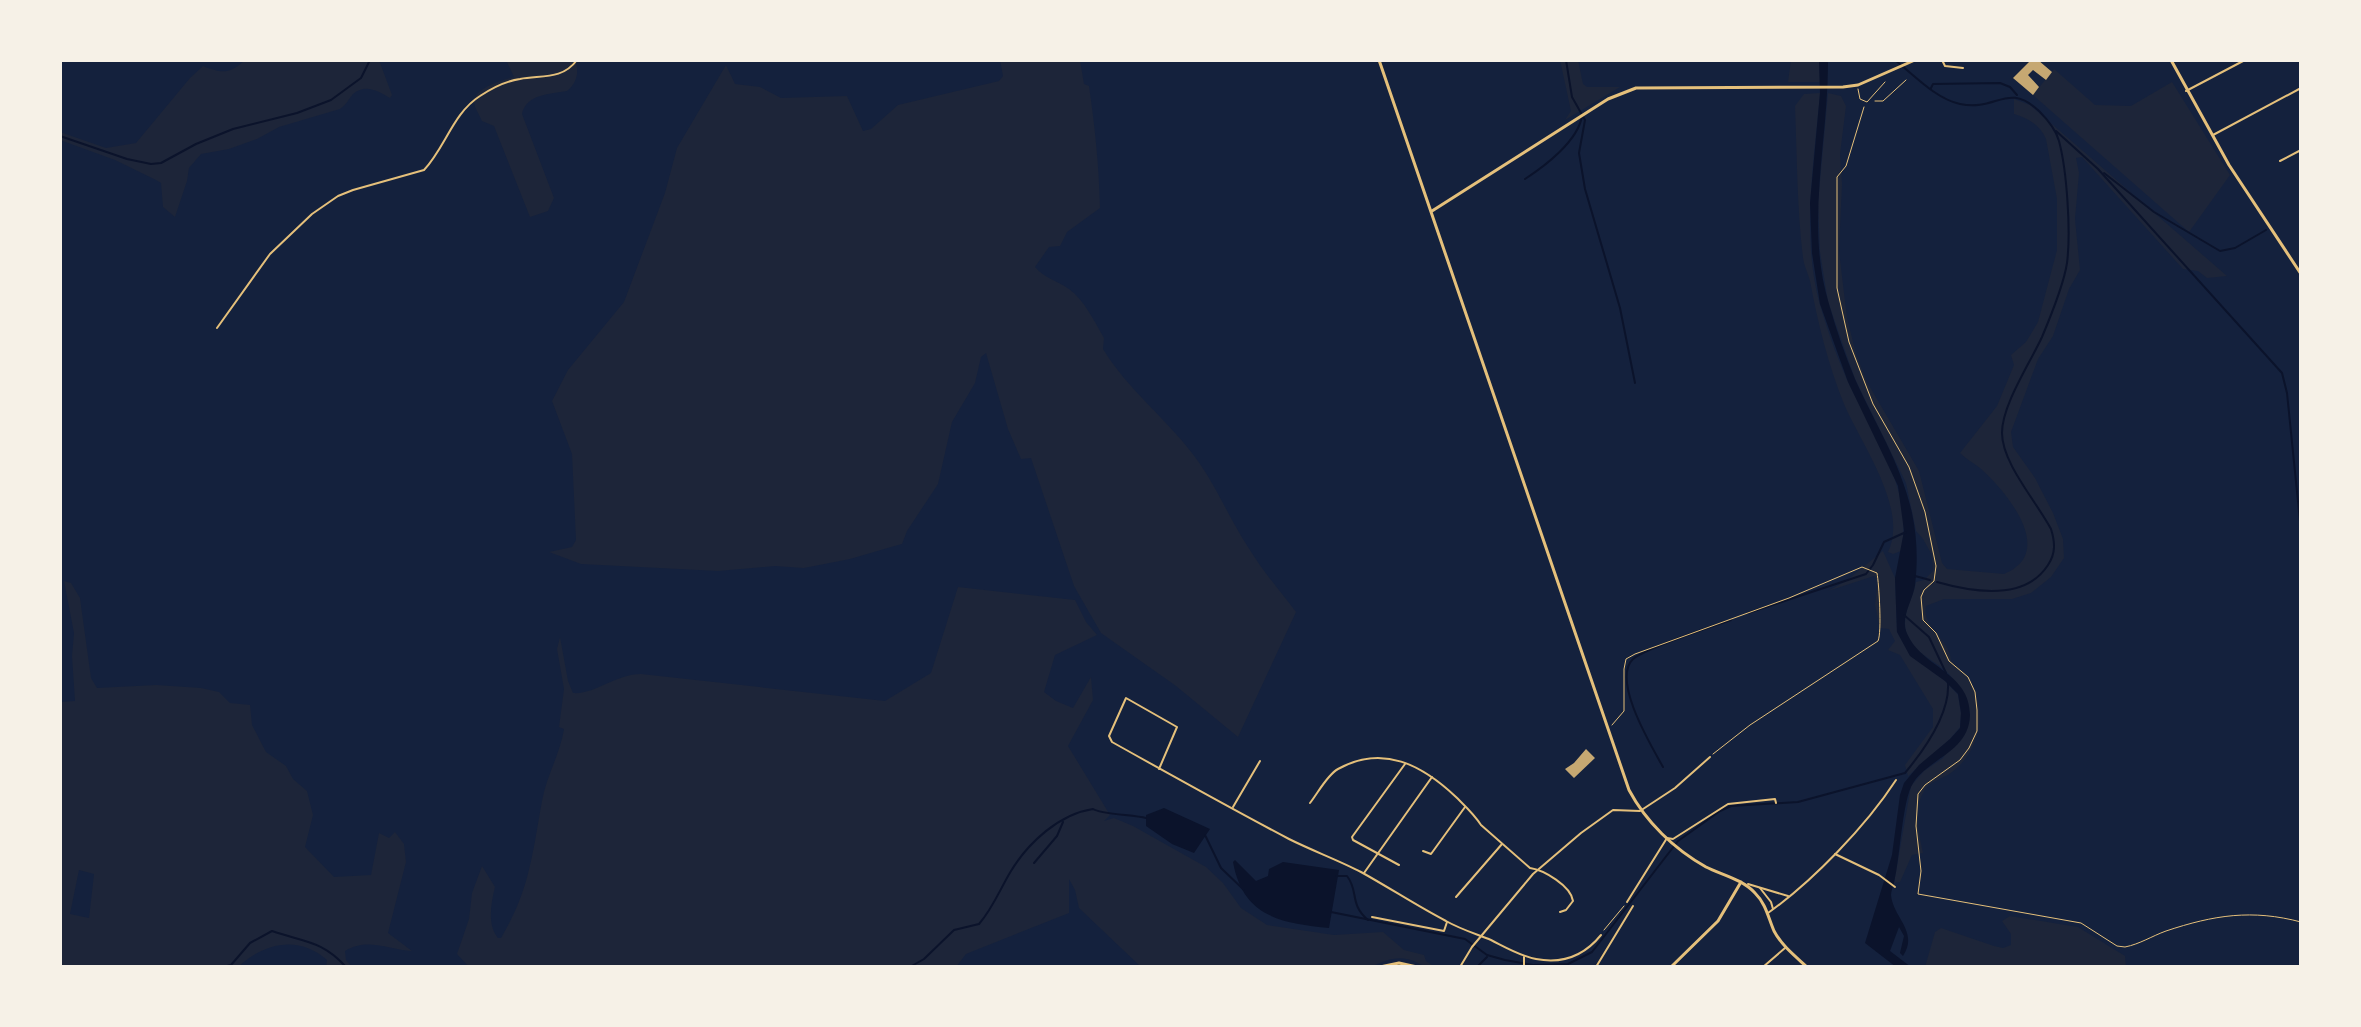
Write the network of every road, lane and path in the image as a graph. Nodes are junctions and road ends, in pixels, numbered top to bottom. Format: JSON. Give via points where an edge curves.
{"nodes":[{"id":1,"x":577,"y":60,"type":"edge"},
{"id":2,"x":1379,"y":60,"type":"edge"},
{"id":3,"x":1942,"y":60,"type":"edge"},
{"id":4,"x":2171,"y":60,"type":"edge"},
{"id":5,"x":2245,"y":60,"type":"edge"},
{"id":6,"x":1912,"y":61,"type":"edge"},
{"id":7,"x":1963,"y":68,"type":"dead end"},
{"id":8,"x":1906,"y":80,"type":"dead end"},
{"id":9,"x":1885,"y":82,"type":"dead end"},
{"id":10,"x":1858,"y":85,"type":"junction"},
{"id":11,"x":2301,"y":88,"type":"edge"},
{"id":12,"x":2186,"y":91,"type":"junction"},
{"id":13,"x":1867,"y":102,"type":"junction"},
{"id":14,"x":2211,"y":135,"type":"junction"},
{"id":15,"x":2301,"y":150,"type":"edge"},
{"id":16,"x":2280,"y":161,"type":"dead end"},
{"id":17,"x":1432,"y":211,"type":"junction"},
{"id":18,"x":2301,"y":274,"type":"edge"},
{"id":19,"x":217,"y":328,"type":"dead end"},
{"id":20,"x":1607,"y":726,"type":"junction"},
{"id":21,"x":1710,"y":757,"type":"joint"},
{"id":22,"x":1260,"y":761,"type":"dead end"},
{"id":23,"x":1405,"y":763,"type":"junction"},
{"id":24,"x":1250,"y":764,"type":"dead end"},
{"id":25,"x":1256,"y":767,"type":"junction"},
{"id":26,"x":1159,"y":769,"type":"junction"},
{"id":27,"x":1433,"y":775,"type":"junction"},
{"id":28,"x":1896,"y":780,"type":"dead end"},
{"id":29,"x":1310,"y":803,"type":"dead end"},
{"id":30,"x":1776,"y":803,"type":"dead end"},
{"id":31,"x":1465,"y":806,"type":"junction"},
{"id":32,"x":1232,"y":808,"type":"junction"},
{"id":33,"x":1640,"y":811,"type":"junction"},
{"id":34,"x":1670,"y":840,"type":"junction"},
{"id":35,"x":1502,"y":844,"type":"junction"},
{"id":36,"x":1423,"y":851,"type":"dead end"},
{"id":37,"x":1376,"y":853,"type":"junction"},
{"id":38,"x":1834,"y":853,"type":"junction"},
{"id":39,"x":1399,"y":865,"type":"dead end"},
{"id":40,"x":1540,"y":869,"type":"junction"},
{"id":41,"x":1363,"y":874,"type":"junction"},
{"id":42,"x":1743,"y":883,"type":"junction"},
{"id":43,"x":1759,"y":887,"type":"junction"},
{"id":44,"x":1895,"y":887,"type":"dead end"},
{"id":45,"x":1789,"y":896,"type":"junction"},
{"id":46,"x":1456,"y":897,"type":"dead end"},
{"id":47,"x":1627,"y":902,"type":"joint"},
{"id":48,"x":1633,"y":906,"type":"dead end"},
{"id":49,"x":1773,"y":909,"type":"junction"},
{"id":50,"x":1560,"y":912,"type":"dead end"},
{"id":51,"x":1768,"y":913,"type":"junction"},
{"id":52,"x":1372,"y":917,"type":"dead end"},
{"id":53,"x":1447,"y":922,"type":"junction"},
{"id":54,"x":2301,"y":922,"type":"edge"},
{"id":55,"x":1601,"y":935,"type":"joint"},
{"id":56,"x":1483,"y":937,"type":"junction"},
{"id":57,"x":1786,"y":947,"type":"junction"},
{"id":58,"x":1524,"y":958,"type":"junction"},
{"id":59,"x":1380,"y":967,"type":"edge"},
{"id":60,"x":1417,"y":967,"type":"edge"},
{"id":61,"x":1460,"y":967,"type":"edge"},
{"id":62,"x":1524,"y":967,"type":"edge"},
{"id":63,"x":1596,"y":967,"type":"edge"},
{"id":64,"x":1671,"y":967,"type":"edge"},
{"id":65,"x":1763,"y":967,"type":"edge"},
{"id":66,"x":1807,"y":967,"type":"edge"}],
"edges":[{"from":1,"to":19,"type":"street","via":[[554,77],[510,81],[477,97],[424,170],[353,190],[312,214],[270,254]]},
{"from":2,"to":17,"type":"street"},
{"from":3,"to":7,"type":"street","via":[[1945,66]]},
{"from":4,"to":12,"type":"street"},
{"from":5,"to":12,"type":"street"},
{"from":6,"to":10,"type":"street"},
{"from":8,"to":13,"type":"path","via":[[1883,101]]},
{"from":9,"to":13,"type":"lane"},
{"from":10,"to":13,"type":"lane","via":[[1860,99]]},
{"from":10,"to":17,"type":"street","via":[[1636,88],[1608,99]]},
{"from":11,"to":14,"type":"street"},
{"from":12,"to":14,"type":"street"},
{"from":13,"to":54,"type":"path","via":[[1846,166],[1837,177],[1837,288],[1849,342],[1925,512],[1936,566],[1934,581],[1921,597],[1923,620],[1936,633],[1949,661],[1968,677],[1977,710],[1977,731],[1969,748],[1918,794],[1918,894],[2081,923],[2125,947],[2190,923],[2242,913]]},
{"from":14,"to":18,"type":"street"},
{"from":15,"to":16,"type":"street"},
{"from":17,"to":20,"type":"street"},
{"from":20,"to":21,"type":"path","via":[[1624,711],[1626,659],[1862,567],[1877,573],[1882,632],[1878,641]]},
{"from":20,"to":33,"type":"street"},
{"from":21,"to":33,"type":"street"},
{"from":22,"to":25,"type":"street"},
{"from":23,"to":27,"type":"street"},
{"from":23,"to":29,"type":"street","via":[[1388,758],[1335,770]]},
{"from":23,"to":37,"type":"street","via":[[1352,839]]},
{"from":24,"to":25,"type":"street"},
{"from":25,"to":32,"type":"street"},
{"from":26,"to":26,"type":"street","via":[[1175,725],[1126,698],[1109,736]]},
{"from":26,"to":32,"type":"street"},
{"from":27,"to":31,"type":"street"},
{"from":27,"to":37,"type":"street"},
{"from":28,"to":38,"type":"street","via":[[1876,812]]},
{"from":30,"to":34,"type":"street","via":[[1775,799],[1728,804]]},
{"from":31,"to":35,"type":"street"},
{"from":31,"to":36,"type":"street","via":[[1431,854]]},
{"from":32,"to":41,"type":"street"},
{"from":33,"to":34,"type":"street"},
{"from":33,"to":40,"type":"street","via":[[1606,814]]},
{"from":34,"to":42,"type":"street","via":[[1709,868]]},
{"from":34,"to":47,"type":"street"},
{"from":35,"to":40,"type":"street","via":[[1530,868]]},
{"from":35,"to":46,"type":"street"},
{"from":37,"to":39,"type":"street"},
{"from":37,"to":41,"type":"street"},
{"from":38,"to":44,"type":"street"},
{"from":38,"to":45,"type":"street"},
{"from":40,"to":50,"type":"street","via":[[1572,895],[1573,901]]},
{"from":40,"to":56,"type":"street"},
{"from":41,"to":53,"type":"street"},
{"from":42,"to":43,"type":"street"},
{"from":42,"to":51,"type":"street"},
{"from":42,"to":64,"type":"street","via":[[1718,921]]},
{"from":43,"to":45,"type":"street"},
{"from":43,"to":49,"type":"street"},
{"from":45,"to":49,"type":"street"},
{"from":47,"to":55,"type":"path"},
{"from":48,"to":63,"type":"street"},
{"from":49,"to":51,"type":"street"},
{"from":51,"to":57,"type":"street"},
{"from":52,"to":53,"type":"street","via":[[1444,931]]},
{"from":53,"to":56,"type":"street"},
{"from":55,"to":58,"type":"street","via":[[1587,950],[1563,960]]},
{"from":56,"to":58,"type":"street"},
{"from":56,"to":61,"type":"street"},
{"from":57,"to":65,"type":"street"},
{"from":57,"to":66,"type":"street"},
{"from":58,"to":62,"type":"street"},
{"from":59,"to":60,"type":"street"}]}
